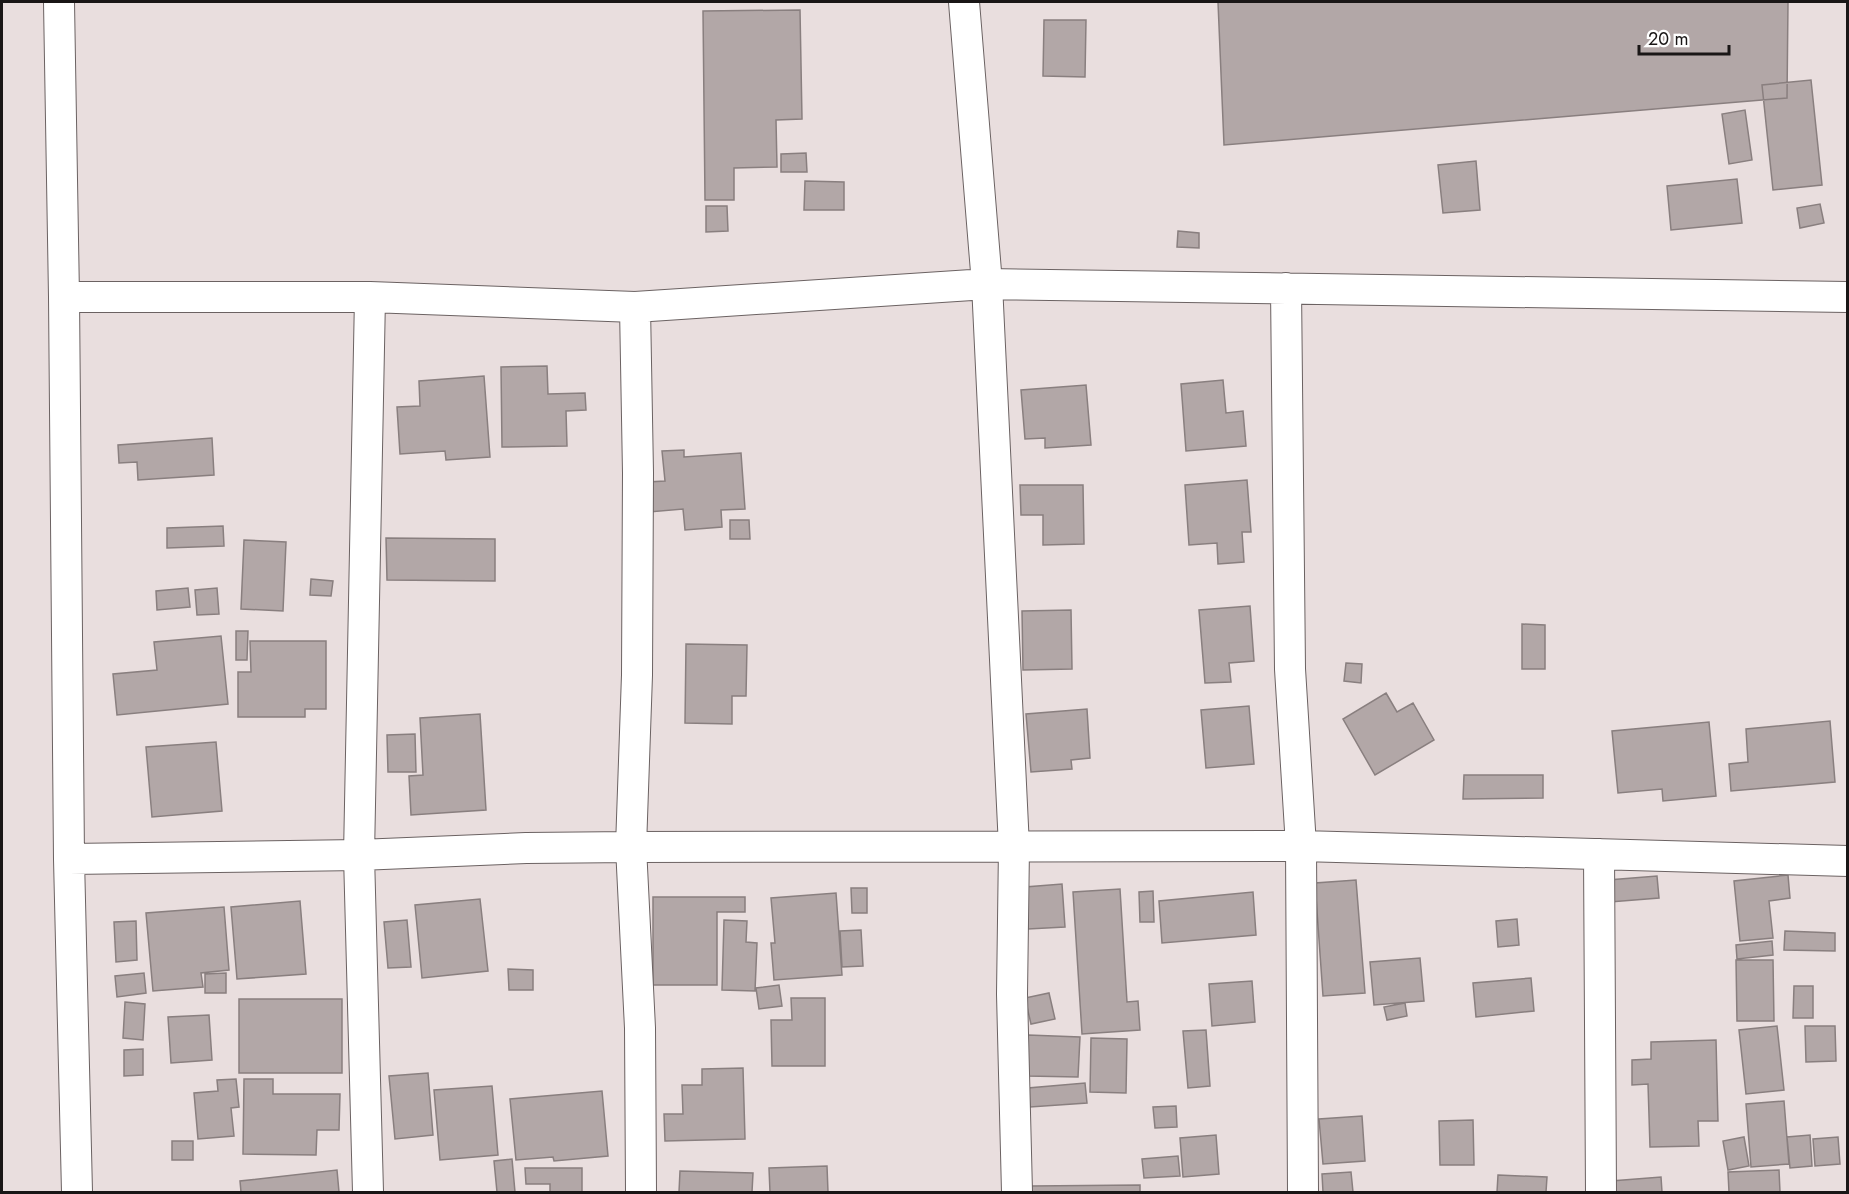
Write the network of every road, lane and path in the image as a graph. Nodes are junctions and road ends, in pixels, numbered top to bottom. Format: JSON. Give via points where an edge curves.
{"nodes":[{"id":1,"x":59,"y":2,"type":"edge"},
{"id":2,"x":964,"y":2,"type":"edge"},
{"id":3,"x":987,"y":284,"type":"junction"},
{"id":4,"x":1286,"y":288,"type":"junction"},
{"id":5,"x":64,"y":297,"type":"junction"},
{"id":6,"x":370,"y":297,"type":"junction"},
{"id":7,"x":1848,"y":297,"type":"edge"},
{"id":8,"x":635,"y":307,"type":"junction"},
{"id":9,"x":1300,"y":846,"type":"junction"},
{"id":10,"x":631,"y":847,"type":"junction"},
{"id":11,"x":1014,"y":847,"type":"junction"},
{"id":12,"x":1599,"y":854,"type":"junction"},
{"id":13,"x":359,"y":855,"type":"junction"},
{"id":14,"x":69,"y":859,"type":"junction"},
{"id":15,"x":1848,"y":861,"type":"edge"},
{"id":16,"x":77,"y":1192,"type":"edge"},
{"id":17,"x":368,"y":1192,"type":"edge"},
{"id":18,"x":641,"y":1192,"type":"edge"},
{"id":19,"x":1017,"y":1192,"type":"edge"},
{"id":20,"x":1303,"y":1192,"type":"edge"},
{"id":21,"x":1601,"y":1192,"type":"edge"}],
"edges":[{"from":1,"to":5,"type":"street"},
{"from":2,"to":3,"type":"street"},
{"from":3,"to":4,"type":"street"},
{"from":3,"to":8,"type":"street"},
{"from":3,"to":11,"type":"street"},
{"from":4,"to":7,"type":"street"},
{"from":4,"to":9,"type":"street","via":[[1290,669]]},
{"from":5,"to":6,"type":"street"},
{"from":5,"to":14,"type":"street"},
{"from":6,"to":8,"type":"street"},
{"from":6,"to":13,"type":"street"},
{"from":8,"to":10,"type":"street","via":[[637,675]]},
{"from":9,"to":11,"type":"street"},
{"from":9,"to":12,"type":"street"},
{"from":9,"to":20,"type":"street"},
{"from":10,"to":11,"type":"street"},
{"from":10,"to":13,"type":"street"},
{"from":10,"to":18,"type":"street","via":[[640,1029]]},
{"from":11,"to":19,"type":"street","via":[[1012,994]]},
{"from":12,"to":15,"type":"street"},
{"from":12,"to":21,"type":"street"},
{"from":13,"to":14,"type":"street"},
{"from":13,"to":17,"type":"street"},
{"from":14,"to":16,"type":"street"}]}
